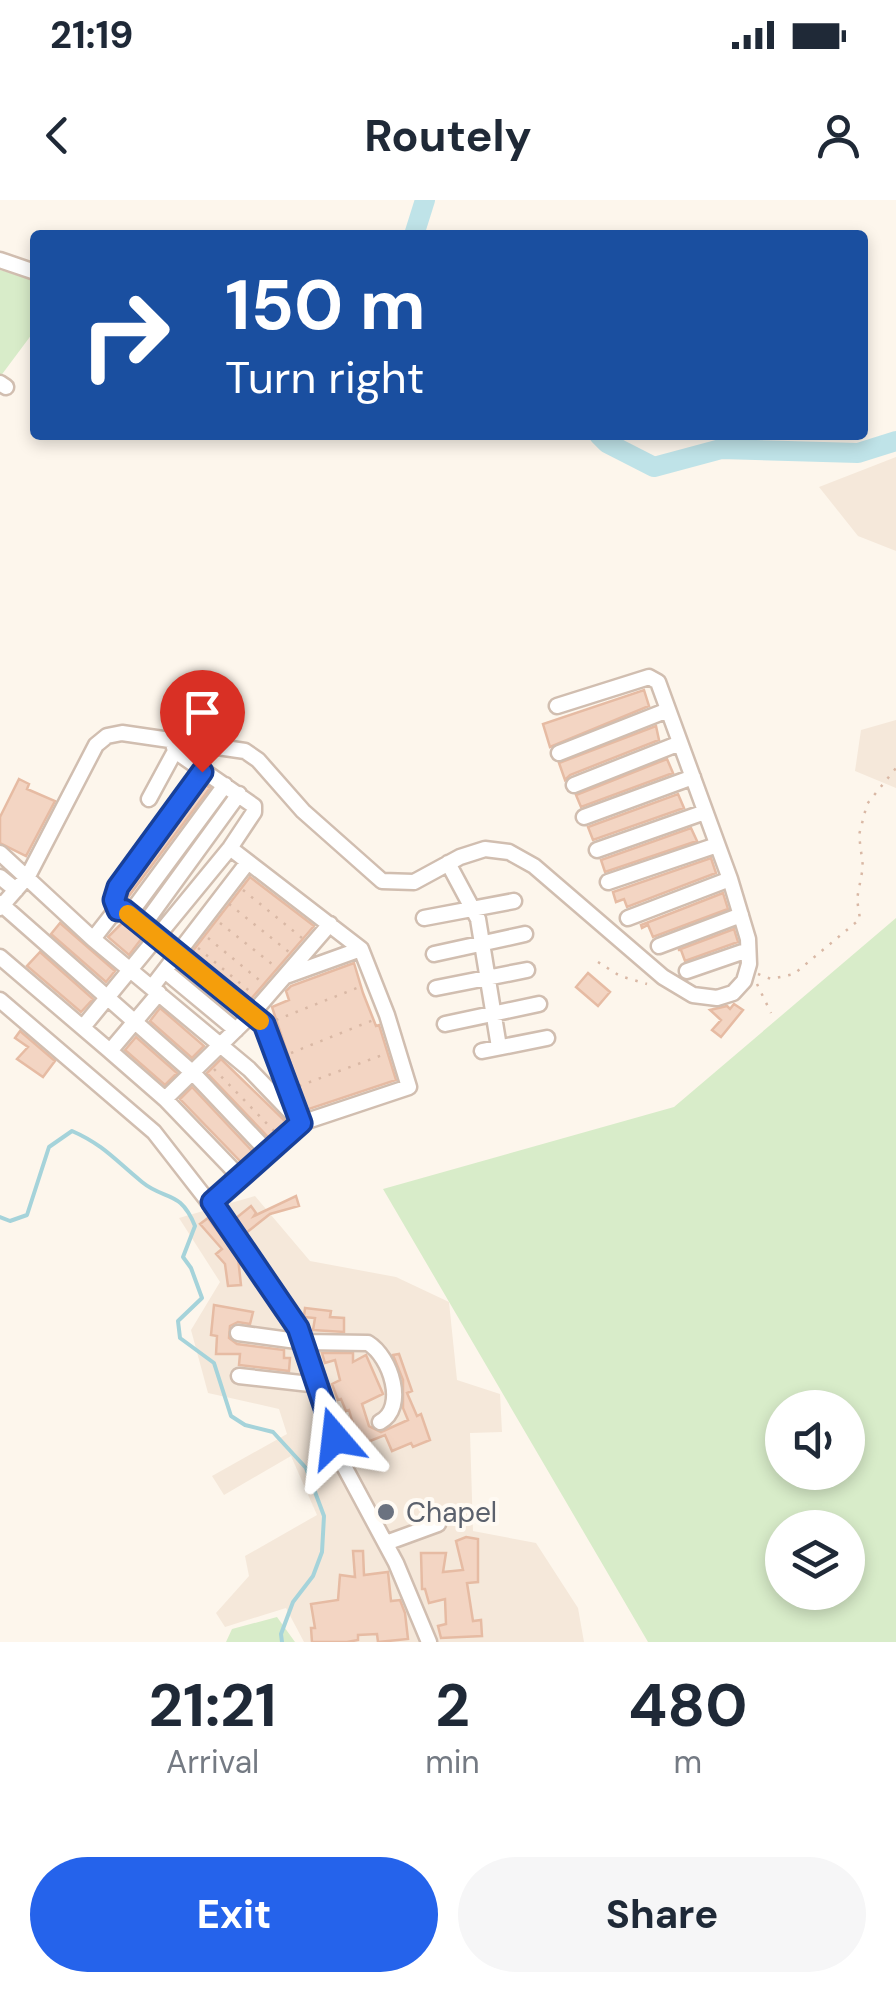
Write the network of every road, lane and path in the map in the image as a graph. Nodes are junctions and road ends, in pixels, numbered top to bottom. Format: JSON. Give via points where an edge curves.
{"nodes":[{"id":1,"x":0,"y":260,"type":"edge"},
{"id":2,"x":30,"y":270,"type":"edge"},
{"id":3,"x":557,"y":706,"type":"dead end"},
{"id":4,"x":668,"y":710,"type":"junction"},
{"id":5,"x":680,"y":742,"type":"junction"},
{"id":6,"x":173,"y":746,"type":"junction"},
{"id":7,"x":559,"y":753,"type":"dead end"},
{"id":8,"x":896,"y":768,"type":"edge"},
{"id":9,"x":202,"y":772,"type":"junction"},
{"id":10,"x":693,"y":778,"type":"junction"},
{"id":11,"x":225,"y":785,"type":"junction"},
{"id":12,"x":574,"y":786,"type":"dead end"},
{"id":13,"x":239,"y":794,"type":"junction"},
{"id":14,"x":148,"y":799,"type":"dead end"},
{"id":15,"x":705,"y":812,"type":"junction"},
{"id":16,"x":584,"y":817,"type":"dead end"},
{"id":17,"x":717,"y":844,"type":"junction"},
{"id":18,"x":230,"y":848,"type":"junction"},
{"id":19,"x":597,"y":850,"type":"dead end"},
{"id":20,"x":0,"y":853,"type":"edge"},
{"id":21,"x":248,"y":862,"type":"junction"},
{"id":22,"x":448,"y":864,"type":"junction"},
{"id":23,"x":28,"y":876,"type":"junction"},
{"id":24,"x":0,"y":877,"type":"edge"},
{"id":25,"x":730,"y":878,"type":"junction"},
{"id":26,"x":233,"y":882,"type":"junction"},
{"id":27,"x":608,"y":882,"type":"dead end"},
{"id":28,"x":16,"y":890,"type":"junction"},
{"id":29,"x":220,"y":897,"type":"junction"},
{"id":30,"x":514,"y":901,"type":"dead end"},
{"id":31,"x":1,"y":906,"type":"edge"},
{"id":32,"x":473,"y":908,"type":"junction"},
{"id":33,"x":124,"y":912,"type":"junction"},
{"id":34,"x":207,"y":914,"type":"junction"},
{"id":35,"x":740,"y":914,"type":"junction"},
{"id":36,"x":424,"y":918,"type":"dead end"},
{"id":37,"x":628,"y":918,"type":"dead end"},
{"id":38,"x":330,"y":924,"type":"junction"},
{"id":39,"x":143,"y":926,"type":"junction"},
{"id":40,"x":191,"y":934,"type":"junction"},
{"id":41,"x":524,"y":934,"type":"dead end"},
{"id":42,"x":158,"y":937,"type":"junction"},
{"id":43,"x":93,"y":939,"type":"junction"},
{"id":44,"x":482,"y":942,"type":"junction"},
{"id":45,"x":311,"y":946,"type":"junction"},
{"id":46,"x":659,"y":946,"type":"dead end"},
{"id":47,"x":361,"y":949,"type":"junction"},
{"id":48,"x":748,"y":950,"type":"junction"},
{"id":49,"x":176,"y":954,"type":"junction"},
{"id":50,"x":434,"y":954,"type":"dead end"},
{"id":51,"x":0,"y":957,"type":"edge"},
{"id":52,"x":298,"y":960,"type":"junction"},
{"id":53,"x":598,"y":962,"type":"dead end"},
{"id":54,"x":132,"y":969,"type":"junction"},
{"id":55,"x":165,"y":970,"type":"junction"},
{"id":56,"x":527,"y":970,"type":"dead end"},
{"id":57,"x":747,"y":970,"type":"junction"},
{"id":58,"x":687,"y":971,"type":"dead end"},
{"id":59,"x":663,"y":977,"type":"junction"},
{"id":60,"x":487,"y":978,"type":"junction"},
{"id":61,"x":373,"y":982,"type":"junction"},
{"id":62,"x":275,"y":986,"type":"junction"},
{"id":63,"x":436,"y":988,"type":"dead end"},
{"id":64,"x":155,"y":990,"type":"junction"},
{"id":65,"x":107,"y":999,"type":"junction"},
{"id":66,"x":538,"y":1004,"type":"dead end"},
{"id":67,"x":2,"y":1005,"type":"edge"},
{"id":68,"x":493,"y":1012,"type":"junction"},
{"id":69,"x":772,"y":1013,"type":"dead end"},
{"id":70,"x":252,"y":1014,"type":"junction"},
{"id":71,"x":387,"y":1015,"type":"junction"},
{"id":72,"x":134,"y":1022,"type":"junction"},
{"id":73,"x":264,"y":1024,"type":"junction"},
{"id":74,"x":446,"y":1024,"type":"dead end"},
{"id":75,"x":83,"y":1027,"type":"junction"},
{"id":76,"x":236,"y":1030,"type":"junction"},
{"id":77,"x":547,"y":1038,"type":"dead end"},
{"id":78,"x":222,"y":1045,"type":"junction"},
{"id":79,"x":499,"y":1048,"type":"junction"},
{"id":80,"x":396,"y":1050,"type":"junction"},
{"id":81,"x":110,"y":1051,"type":"junction"},
{"id":82,"x":482,"y":1051,"type":"dead end"},
{"id":83,"x":277,"y":1058,"type":"junction"},
{"id":84,"x":206,"y":1061,"type":"junction"},
{"id":85,"x":193,"y":1073,"type":"junction"},
{"id":86,"x":288,"y":1090,"type":"junction"},
{"id":87,"x":165,"y":1099,"type":"junction"},
{"id":88,"x":300,"y":1122,"type":"junction"},
{"id":89,"x":282,"y":1140,"type":"junction"},
{"id":90,"x":268,"y":1152,"type":"junction"},
{"id":91,"x":240,"y":1177,"type":"junction"},
{"id":92,"x":212,"y":1202,"type":"junction"},
{"id":93,"x":238,"y":1333,"type":"dead end"},
{"id":94,"x":304,"y":1342,"type":"junction"},
{"id":95,"x":239,"y":1376,"type":"dead end"},
{"id":96,"x":319,"y":1385,"type":"junction"},
{"id":97,"x":380,"y":1422,"type":"dead end"},
{"id":98,"x":438,"y":1524,"type":"dead end"},
{"id":99,"x":386,"y":1543,"type":"junction"},
{"id":100,"x":429,"y":1642,"type":"edge"}],
"edges":[{"from":1,"to":2,"type":"street"},
{"from":3,"to":4,"type":"street","via":[[649,678],[658,682]]},
{"from":4,"to":5,"type":"street"},
{"from":4,"to":7,"type":"street"},
{"from":5,"to":10,"type":"street"},
{"from":5,"to":12,"type":"street"},
{"from":6,"to":9,"type":"street"},
{"from":6,"to":14,"type":"street"},
{"from":6,"to":22,"type":"street","via":[[246,751],[382,881],[414,882]]},
{"from":6,"to":23,"type":"street","via":[[122,733],[96,745]]},
{"from":8,"to":57,"type":"path","via":[[866,806],[859,835],[860,919],[794,974],[770,979]]},
{"from":9,"to":11,"type":"street"},
{"from":9,"to":33,"type":"street","via":[[118,887],[114,900]]},
{"from":10,"to":15,"type":"street"},
{"from":10,"to":16,"type":"street"},
{"from":11,"to":13,"type":"street"},
{"from":11,"to":33,"type":"street"},
{"from":13,"to":18,"type":"street","via":[[254,812]]},
{"from":13,"to":39,"type":"street"},
{"from":15,"to":17,"type":"street"},
{"from":15,"to":19,"type":"street"},
{"from":17,"to":25,"type":"street"},
{"from":17,"to":27,"type":"street"},
{"from":18,"to":21,"type":"street"},
{"from":18,"to":42,"type":"street"},
{"from":20,"to":23,"type":"street"},
{"from":21,"to":26,"type":"street"},
{"from":21,"to":38,"type":"street"},
{"from":22,"to":32,"type":"street"},
{"from":22,"to":59,"type":"street","via":[[484,850],[509,852]]},
{"from":23,"to":28,"type":"street"},
{"from":23,"to":43,"type":"street"},
{"from":24,"to":28,"type":"street"},
{"from":25,"to":35,"type":"street"},
{"from":25,"to":37,"type":"street"},
{"from":26,"to":29,"type":"street"},
{"from":26,"to":45,"type":"path"},
{"from":28,"to":31,"type":"street"},
{"from":29,"to":34,"type":"street"},
{"from":29,"to":52,"type":"path"},
{"from":30,"to":32,"type":"street"},
{"from":31,"to":65,"type":"street"},
{"from":32,"to":36,"type":"street"},
{"from":32,"to":44,"type":"street"},
{"from":33,"to":39,"type":"street"},
{"from":33,"to":43,"type":"street"},
{"from":34,"to":40,"type":"street"},
{"from":34,"to":62,"type":"path"},
{"from":35,"to":46,"type":"street"},
{"from":35,"to":48,"type":"street"},
{"from":38,"to":45,"type":"street"},
{"from":38,"to":47,"type":"street"},
{"from":39,"to":42,"type":"street"},
{"from":40,"to":49,"type":"street"},
{"from":40,"to":62,"type":"path"},
{"from":40,"to":62,"type":"path"},
{"from":41,"to":44,"type":"street"},
{"from":42,"to":49,"type":"street"},
{"from":42,"to":54,"type":"street"},
{"from":43,"to":54,"type":"street"},
{"from":44,"to":50,"type":"street"},
{"from":44,"to":60,"type":"street"},
{"from":45,"to":52,"type":"street"},
{"from":47,"to":61,"type":"street"},
{"from":47,"to":62,"type":"street"},
{"from":48,"to":57,"type":"street"},
{"from":48,"to":58,"type":"street"},
{"from":49,"to":55,"type":"street"},
{"from":49,"to":70,"type":"street"},
{"from":51,"to":75,"type":"street"},
{"from":52,"to":62,"type":"street"},
{"from":53,"to":59,"type":"path","via":[[636,982]]},
{"from":54,"to":64,"type":"street"},
{"from":54,"to":65,"type":"street"},
{"from":55,"to":64,"type":"street"},
{"from":55,"to":76,"type":"street"},
{"from":56,"to":60,"type":"street"},
{"from":57,"to":59,"type":"street","via":[[734,993],[717,998],[692,995]]},
{"from":57,"to":69,"type":"path"},
{"from":60,"to":63,"type":"street"},
{"from":60,"to":68,"type":"street"},
{"from":61,"to":71,"type":"street"},
{"from":61,"to":73,"type":"path"},
{"from":62,"to":70,"type":"street"},
{"from":64,"to":72,"type":"street"},
{"from":64,"to":78,"type":"street"},
{"from":65,"to":72,"type":"street"},
{"from":65,"to":75,"type":"street"},
{"from":66,"to":68,"type":"street"},
{"from":67,"to":92,"type":"street","via":[[134,1112]]},
{"from":68,"to":74,"type":"street"},
{"from":68,"to":79,"type":"street"},
{"from":70,"to":73,"type":"street"},
{"from":70,"to":76,"type":"street"},
{"from":71,"to":80,"type":"street"},
{"from":71,"to":83,"type":"path"},
{"from":72,"to":81,"type":"street"},
{"from":72,"to":85,"type":"street"},
{"from":73,"to":83,"type":"street"},
{"from":75,"to":81,"type":"street"},
{"from":76,"to":78,"type":"street"},
{"from":77,"to":79,"type":"street"},
{"from":78,"to":84,"type":"street"},
{"from":78,"to":88,"type":"street"},
{"from":79,"to":82,"type":"street"},
{"from":80,"to":86,"type":"path"},
{"from":80,"to":88,"type":"street","via":[[409,1087]]},
{"from":81,"to":87,"type":"street"},
{"from":83,"to":86,"type":"street"},
{"from":84,"to":85,"type":"street"},
{"from":84,"to":89,"type":"path"},
{"from":85,"to":87,"type":"street"},
{"from":85,"to":90,"type":"street"},
{"from":86,"to":88,"type":"street"},
{"from":87,"to":91,"type":"street"},
{"from":88,"to":89,"type":"street"},
{"from":89,"to":90,"type":"street"},
{"from":90,"to":91,"type":"street"},
{"from":91,"to":92,"type":"street"},
{"from":92,"to":94,"type":"street"},
{"from":93,"to":94,"type":"street"},
{"from":94,"to":96,"type":"street"},
{"from":94,"to":97,"type":"street","via":[[376,1348],[396,1397]]},
{"from":95,"to":96,"type":"street"},
{"from":96,"to":99,"type":"street","via":[[345,1468]]},
{"from":98,"to":99,"type":"street"},
{"from":99,"to":100,"type":"street"}]}
